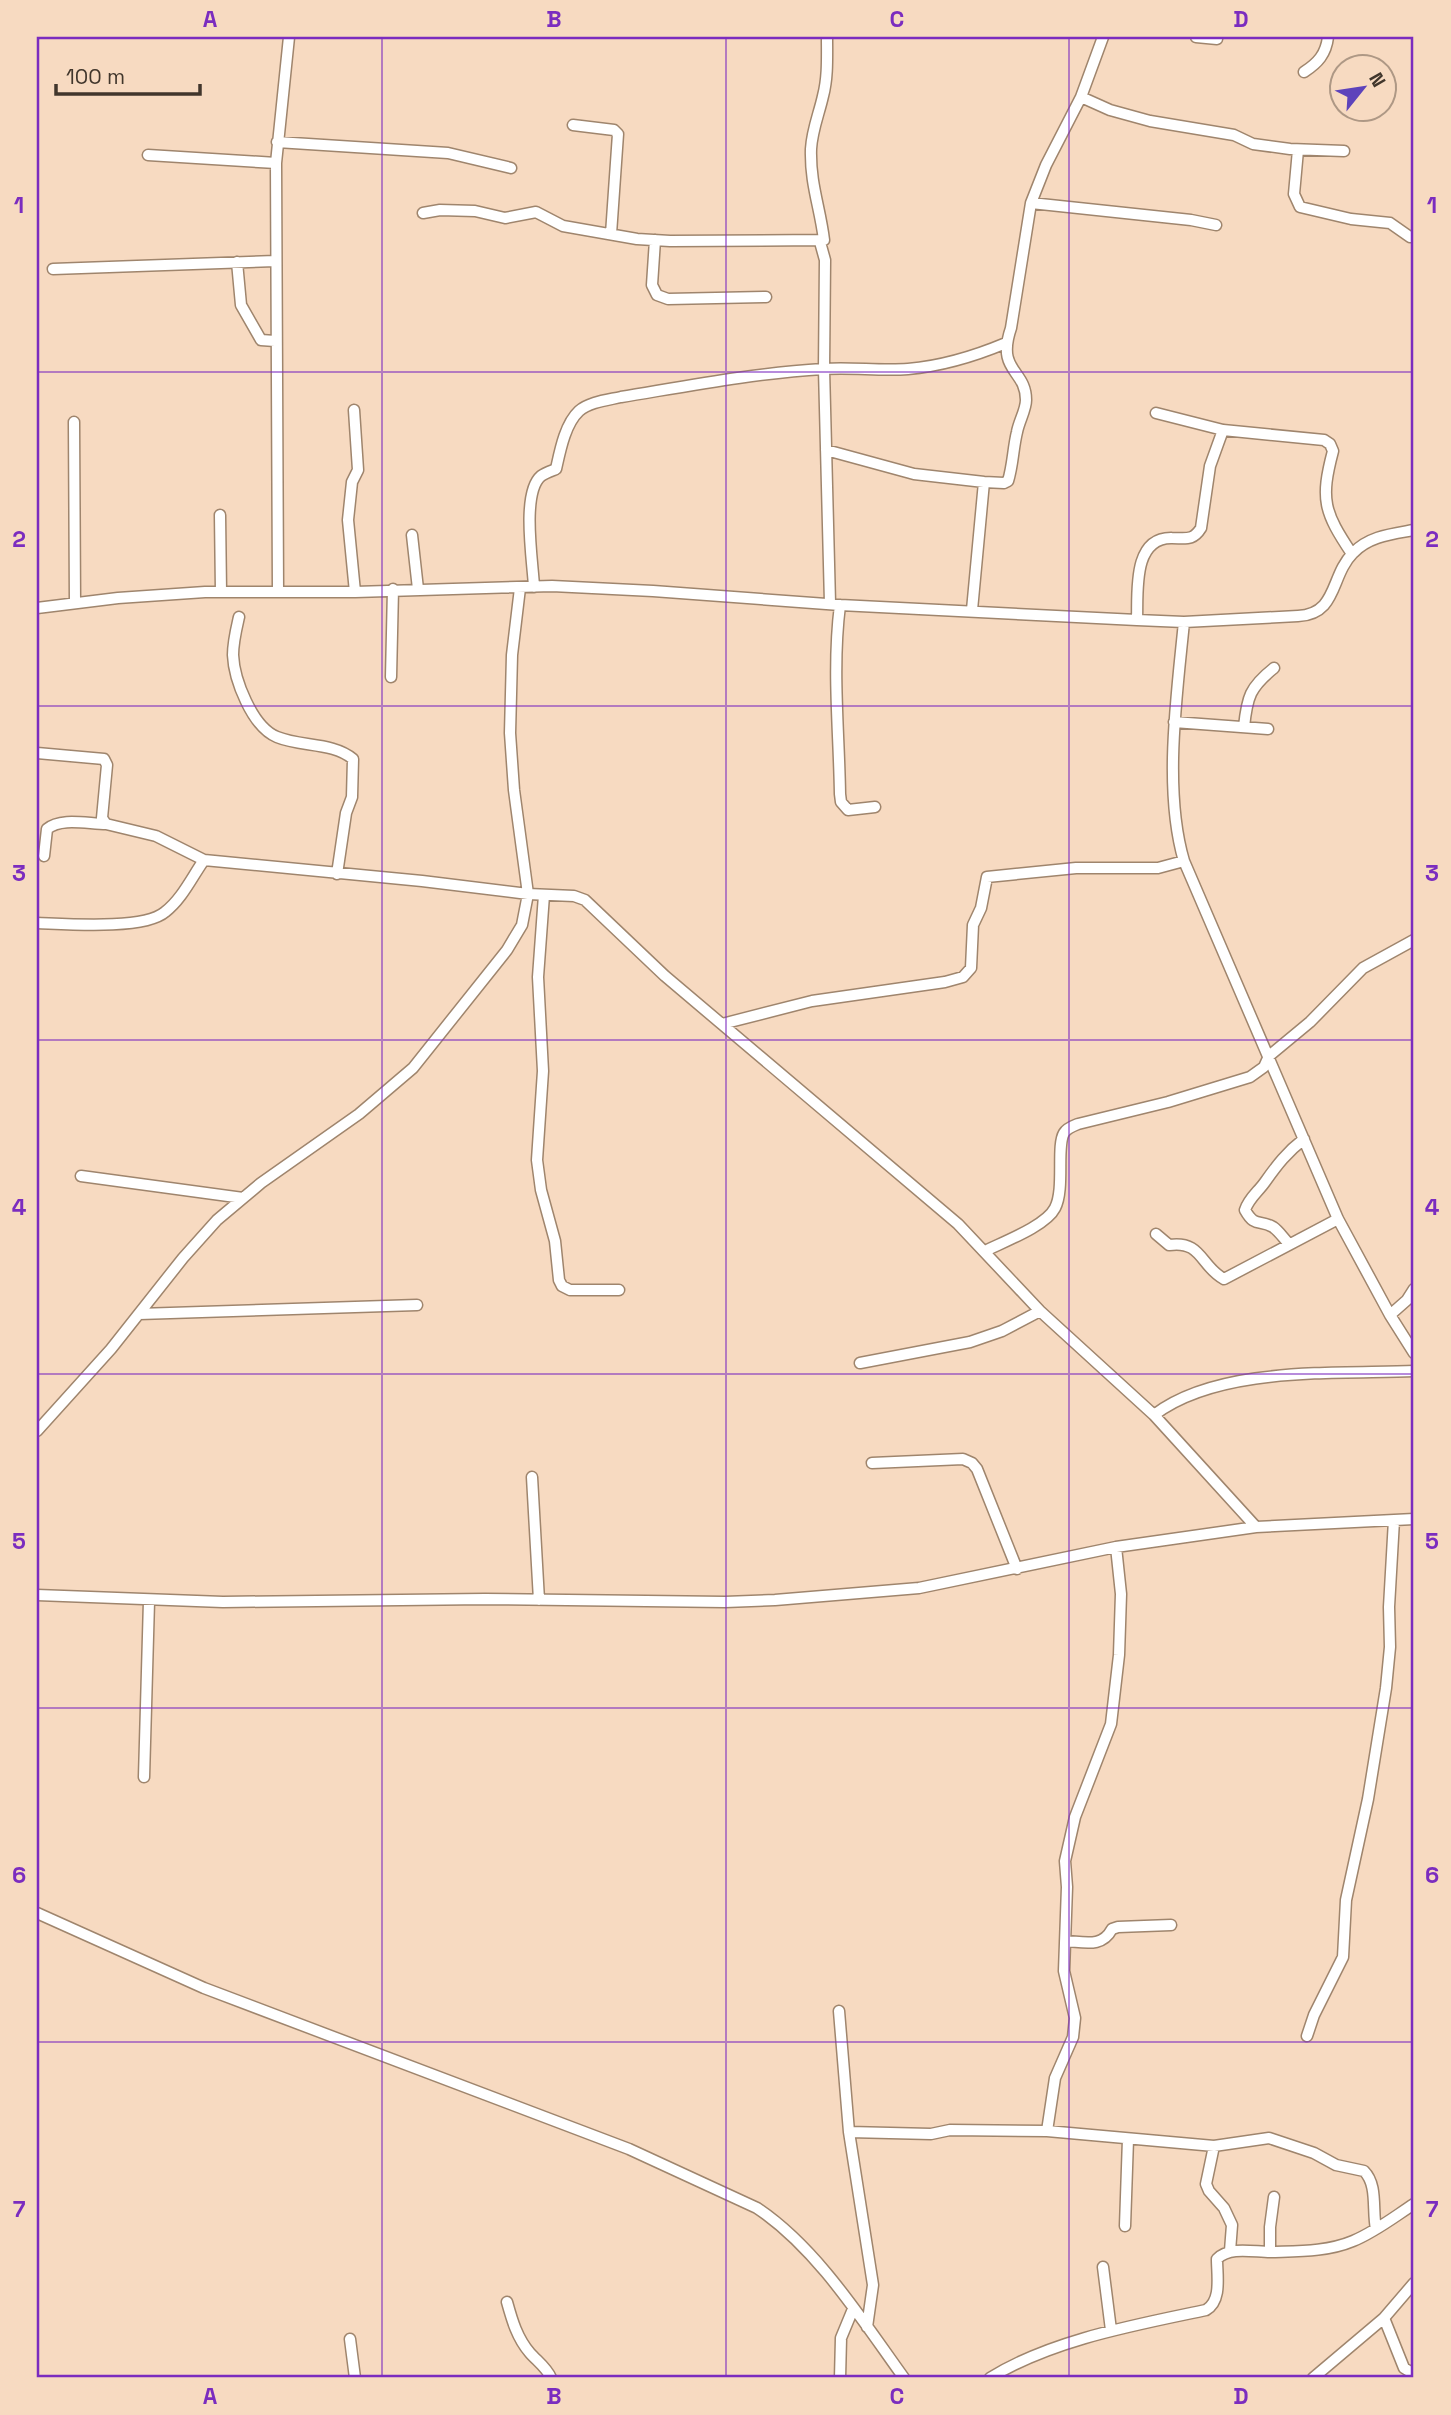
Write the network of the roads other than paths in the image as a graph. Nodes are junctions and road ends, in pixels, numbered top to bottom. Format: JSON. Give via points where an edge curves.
{"nodes":[{"id":1,"x":289,"y":37,"type":"edge"},
{"id":2,"x":827,"y":37,"type":"edge"},
{"id":3,"x":1103,"y":37,"type":"edge"},
{"id":4,"x":1196,"y":37,"type":"edge"},
{"id":5,"x":1328,"y":37,"type":"edge"},
{"id":6,"x":1217,"y":39,"type":"dead end"},
{"id":7,"x":1304,"y":72,"type":"dead end"},
{"id":8,"x":1081,"y":97,"type":"junction"},
{"id":9,"x":573,"y":125,"type":"dead end"},
{"id":10,"x":277,"y":142,"type":"junction"},
{"id":11,"x":1298,"y":150,"type":"junction"},
{"id":12,"x":1344,"y":151,"type":"dead end"},
{"id":13,"x":148,"y":155,"type":"dead end"},
{"id":14,"x":276,"y":163,"type":"junction"},
{"id":15,"x":511,"y":168,"type":"dead end"},
{"id":16,"x":1031,"y":203,"type":"junction"},
{"id":17,"x":423,"y":212,"type":"dead end"},
{"id":18,"x":1216,"y":225,"type":"dead end"},
{"id":19,"x":611,"y":234,"type":"junction"},
{"id":20,"x":1410,"y":237,"type":"dead end"},
{"id":21,"x":655,"y":240,"type":"junction"},
{"id":22,"x":824,"y":240,"type":"junction"},
{"id":23,"x":275,"y":261,"type":"junction"},
{"id":24,"x":237,"y":262,"type":"junction"},
{"id":25,"x":53,"y":269,"type":"dead end"},
{"id":26,"x":766,"y":298,"type":"dead end"},
{"id":27,"x":275,"y":341,"type":"junction"},
{"id":28,"x":1006,"y":343,"type":"junction"},
{"id":29,"x":824,"y":369,"type":"junction"},
{"id":30,"x":355,"y":410,"type":"dead end"},
{"id":31,"x":1156,"y":413,"type":"dead end"},
{"id":32,"x":74,"y":422,"type":"dead end"},
{"id":33,"x":1223,"y":430,"type":"junction"},
{"id":34,"x":826,"y":450,"type":"junction"},
{"id":35,"x":984,"y":482,"type":"junction"},
{"id":36,"x":220,"y":516,"type":"dead end"},
{"id":37,"x":1414,"y":530,"type":"edge"},
{"id":38,"x":412,"y":535,"type":"dead end"},
{"id":39,"x":1352,"y":554,"type":"junction"},
{"id":40,"x":520,"y":587,"type":"junction"},
{"id":41,"x":534,"y":587,"type":"junction"},
{"id":42,"x":393,"y":589,"type":"junction"},
{"id":43,"x":418,"y":589,"type":"junction"},
{"id":44,"x":221,"y":592,"type":"junction"},
{"id":45,"x":278,"y":592,"type":"junction"},
{"id":46,"x":355,"y":592,"type":"junction"},
{"id":47,"x":75,"y":603,"type":"junction"},
{"id":48,"x":835,"y":604,"type":"junction"},
{"id":49,"x":37,"y":608,"type":"edge"},
{"id":50,"x":972,"y":610,"type":"junction"},
{"id":51,"x":239,"y":617,"type":"dead end"},
{"id":52,"x":1137,"y":620,"type":"junction"},
{"id":53,"x":1184,"y":622,"type":"junction"},
{"id":54,"x":1274,"y":668,"type":"dead end"},
{"id":55,"x":391,"y":677,"type":"dead end"},
{"id":56,"x":1174,"y":722,"type":"junction"},
{"id":57,"x":1244,"y":727,"type":"junction"},
{"id":58,"x":1268,"y":729,"type":"dead end"},
{"id":59,"x":37,"y":753,"type":"edge"},
{"id":60,"x":874,"y":807,"type":"dead end"},
{"id":61,"x":106,"y":824,"type":"junction"},
{"id":62,"x":44,"y":856,"type":"dead end"},
{"id":63,"x":204,"y":860,"type":"junction"},
{"id":64,"x":1184,"y":861,"type":"junction"},
{"id":65,"x":337,"y":874,"type":"junction"},
{"id":66,"x":528,"y":894,"type":"junction"},
{"id":67,"x":544,"y":895,"type":"junction"},
{"id":68,"x":37,"y":922,"type":"edge"},
{"id":69,"x":1414,"y":940,"type":"edge"},
{"id":70,"x":722,"y":1024,"type":"junction"},
{"id":71,"x":1269,"y":1056,"type":"junction"},
{"id":72,"x":1304,"y":1139,"type":"junction"},
{"id":73,"x":81,"y":1176,"type":"dead end"},
{"id":74,"x":243,"y":1198,"type":"junction"},
{"id":75,"x":1339,"y":1219,"type":"junction"},
{"id":76,"x":1156,"y":1234,"type":"dead end"},
{"id":77,"x":1289,"y":1244,"type":"junction"},
{"id":78,"x":985,"y":1251,"type":"junction"},
{"id":79,"x":1414,"y":1289,"type":"edge"},
{"id":80,"x":619,"y":1290,"type":"dead end"},
{"id":81,"x":417,"y":1305,"type":"dead end"},
{"id":82,"x":1040,"y":1311,"type":"junction"},
{"id":83,"x":139,"y":1314,"type":"junction"},
{"id":84,"x":1390,"y":1315,"type":"junction"},
{"id":85,"x":1414,"y":1353,"type":"edge"},
{"id":86,"x":860,"y":1363,"type":"dead end"},
{"id":87,"x":1414,"y":1371,"type":"edge"},
{"id":88,"x":1153,"y":1415,"type":"junction"},
{"id":89,"x":37,"y":1431,"type":"edge"},
{"id":90,"x":872,"y":1463,"type":"dead end"},
{"id":91,"x":532,"y":1477,"type":"dead end"},
{"id":92,"x":1414,"y":1519,"type":"edge"},
{"id":93,"x":1394,"y":1520,"type":"junction"},
{"id":94,"x":1256,"y":1527,"type":"junction"},
{"id":95,"x":1116,"y":1548,"type":"junction"},
{"id":96,"x":1017,"y":1569,"type":"junction"},
{"id":97,"x":37,"y":1595,"type":"edge"},
{"id":98,"x":539,"y":1600,"type":"junction"},
{"id":99,"x":149,"y":1601,"type":"junction"},
{"id":100,"x":144,"y":1777,"type":"dead end"},
{"id":101,"x":37,"y":1913,"type":"edge"},
{"id":102,"x":1171,"y":1925,"type":"dead end"},
{"id":103,"x":1065,"y":1941,"type":"junction"},
{"id":104,"x":839,"y":2011,"type":"dead end"},
{"id":105,"x":1307,"y":2036,"type":"dead end"},
{"id":106,"x":1047,"y":2131,"type":"junction"},
{"id":107,"x":849,"y":2132,"type":"junction"},
{"id":108,"x":1128,"y":2139,"type":"junction"},
{"id":109,"x":1214,"y":2146,"type":"junction"},
{"id":110,"x":1274,"y":2197,"type":"dead end"},
{"id":111,"x":1414,"y":2204,"type":"edge"},
{"id":112,"x":1125,"y":2226,"type":"dead end"},
{"id":113,"x":1376,"y":2229,"type":"junction"},
{"id":114,"x":1230,"y":2251,"type":"junction"},
{"id":115,"x":1270,"y":2252,"type":"junction"},
{"id":116,"x":1103,"y":2267,"type":"dead end"},
{"id":117,"x":1414,"y":2283,"type":"edge"},
{"id":118,"x":507,"y":2302,"type":"dead end"},
{"id":119,"x":853,"y":2309,"type":"junction"},
{"id":120,"x":1384,"y":2318,"type":"junction"},
{"id":121,"x":867,"y":2327,"type":"junction"},
{"id":122,"x":1111,"y":2330,"type":"junction"},
{"id":123,"x":350,"y":2339,"type":"dead end"},
{"id":124,"x":1414,"y":2374,"type":"edge"},
{"id":125,"x":355,"y":2378,"type":"edge"},
{"id":126,"x":551,"y":2378,"type":"edge"},
{"id":127,"x":840,"y":2378,"type":"edge"},
{"id":128,"x":904,"y":2378,"type":"edge"},
{"id":129,"x":990,"y":2378,"type":"edge"},
{"id":130,"x":1313,"y":2378,"type":"edge"}],
"edges":[{"from":1,"to":10,"type":"street"},
{"from":2,"to":22,"type":"street","via":[[826,82],[811,148],[812,186]]},
{"from":3,"to":8,"type":"street"},
{"from":4,"to":6,"type":"street"},
{"from":5,"to":7,"type":"street","via":[[1323,54]]},
{"from":8,"to":11,"type":"street","via":[[1150,121]]},
{"from":8,"to":16,"type":"street"},
{"from":9,"to":19,"type":"street","via":[[618,134]]},
{"from":10,"to":14,"type":"street"},
{"from":10,"to":15,"type":"street","via":[[433,151]]},
{"from":11,"to":12,"type":"street"},
{"from":11,"to":20,"type":"street","via":[[1294,194],[1300,207],[1390,223]]},
{"from":13,"to":14,"type":"street"},
{"from":14,"to":23,"type":"street"},
{"from":16,"to":18,"type":"street"},
{"from":16,"to":28,"type":"street"},
{"from":17,"to":19,"type":"street","via":[[475,211],[505,218],[537,212],[563,226]]},
{"from":19,"to":21,"type":"street"},
{"from":21,"to":22,"type":"street"},
{"from":21,"to":26,"type":"street","via":[[652,285],[657,295],[668,299]]},
{"from":22,"to":29,"type":"street","via":[[820,242],[825,260]]},
{"from":23,"to":24,"type":"street"},
{"from":23,"to":27,"type":"street"},
{"from":24,"to":25,"type":"street"},
{"from":24,"to":27,"type":"street","via":[[241,305],[261,340]]},
{"from":27,"to":45,"type":"street"},
{"from":28,"to":29,"type":"street","via":[[928,366]]},
{"from":28,"to":35,"type":"street","via":[[1025,405],[1008,481]]},
{"from":29,"to":34,"type":"street"},
{"from":29,"to":41,"type":"street","via":[[621,397],[579,411],[569,426],[556,469],[541,476],[532,493]]},
{"from":30,"to":46,"type":"street","via":[[358,470],[352,482],[348,520]]},
{"from":31,"to":33,"type":"street"},
{"from":32,"to":47,"type":"street"},
{"from":33,"to":39,"type":"street","via":[[1330,444],[1333,451],[1324,498]]},
{"from":33,"to":52,"type":"street","via":[[1210,466],[1201,528],[1187,540],[1157,540],[1143,557]]},
{"from":34,"to":35,"type":"street","via":[[914,474]]},
{"from":34,"to":48,"type":"street"},
{"from":35,"to":50,"type":"street"},
{"from":36,"to":44,"type":"street"},
{"from":37,"to":39,"type":"street","via":[[1378,536]]},
{"from":38,"to":43,"type":"street"},
{"from":39,"to":53,"type":"street","via":[[1328,602],[1307,616]]},
{"from":40,"to":41,"type":"street"},
{"from":40,"to":43,"type":"street"},
{"from":40,"to":66,"type":"street","via":[[510,733]]},
{"from":41,"to":48,"type":"street"},
{"from":42,"to":43,"type":"street"},
{"from":42,"to":46,"type":"street"},
{"from":42,"to":55,"type":"street"},
{"from":44,"to":45,"type":"street"},
{"from":44,"to":47,"type":"street"},
{"from":45,"to":46,"type":"street"},
{"from":47,"to":49,"type":"street"},
{"from":48,"to":50,"type":"street"},
{"from":48,"to":60,"type":"street","via":[[841,802],[848,810]]},
{"from":50,"to":52,"type":"street"},
{"from":51,"to":65,"type":"street","via":[[233,655],[236,674],[262,726],[278,737],[344,751],[353,759],[352,797]]},
{"from":52,"to":53,"type":"street"},
{"from":53,"to":56,"type":"street"},
{"from":54,"to":57,"type":"street","via":[[1251,691]]},
{"from":56,"to":57,"type":"street"},
{"from":56,"to":64,"type":"street","via":[[1174,815]]},
{"from":57,"to":58,"type":"street"},
{"from":59,"to":61,"type":"street","via":[[104,759],[102,814]]},
{"from":61,"to":62,"type":"street","via":[[52,825],[47,829]]},
{"from":61,"to":63,"type":"street","via":[[156,836]]},
{"from":63,"to":65,"type":"street"},
{"from":63,"to":68,"type":"street","via":[[169,909],[152,919],[101,924]]},
{"from":64,"to":70,"type":"street","via":[[1158,868],[1076,868],[987,877],[973,925],[971,968],[962,977],[812,1001]]},
{"from":64,"to":71,"type":"street"},
{"from":65,"to":66,"type":"street"},
{"from":66,"to":67,"type":"street"},
{"from":66,"to":74,"type":"street","via":[[522,925],[506,950],[413,1068],[359,1114]]},
{"from":67,"to":70,"type":"street","via":[[585,900]]},
{"from":67,"to":80,"type":"street","via":[[538,976],[543,1058],[538,1175],[560,1283],[570,1290]]},
{"from":69,"to":71,"type":"street","via":[[1363,968]]},
{"from":70,"to":78,"type":"street"},
{"from":71,"to":72,"type":"street"},
{"from":71,"to":78,"type":"street","via":[[1264,1067],[1250,1077],[1067,1129],[1062,1138],[1055,1208],[1036,1225]]},
{"from":72,"to":75,"type":"street"},
{"from":72,"to":77,"type":"street","via":[[1279,1161],[1245,1210],[1249,1218],[1272,1227]]},
{"from":73,"to":74,"type":"street"},
{"from":74,"to":83,"type":"street","via":[[201,1238]]},
{"from":75,"to":77,"type":"street"},
{"from":75,"to":84,"type":"street"},
{"from":76,"to":77,"type":"street","via":[[1169,1245],[1193,1247],[1224,1279]]},
{"from":78,"to":82,"type":"street"},
{"from":79,"to":84,"type":"street"},
{"from":81,"to":83,"type":"street"},
{"from":82,"to":86,"type":"street","via":[[970,1342]]},
{"from":82,"to":88,"type":"street"},
{"from":83,"to":89,"type":"street"},
{"from":84,"to":85,"type":"street"},
{"from":87,"to":88,"type":"street","via":[[1251,1378],[1189,1396]]},
{"from":88,"to":94,"type":"street"},
{"from":90,"to":96,"type":"street","via":[[963,1460],[972,1464]]},
{"from":91,"to":98,"type":"street"},
{"from":92,"to":93,"type":"street"},
{"from":93,"to":94,"type":"street"},
{"from":93,"to":105,"type":"street","via":[[1386,1688],[1346,1899],[1343,1957]]},
{"from":94,"to":95,"type":"street"},
{"from":95,"to":96,"type":"street"},
{"from":95,"to":103,"type":"street","via":[[1120,1643],[1112,1713],[1075,1817],[1065,1861]]},
{"from":96,"to":98,"type":"street","via":[[919,1588],[775,1600]]},
{"from":97,"to":99,"type":"street"},
{"from":98,"to":99,"type":"street"},
{"from":99,"to":100,"type":"street"},
{"from":101,"to":119,"type":"street","via":[[204,1988],[616,2144],[731,2194],[790,2234]]},
{"from":102,"to":103,"type":"street","via":[[1118,1927],[1101,1942]]},
{"from":103,"to":106,"type":"street","via":[[1073,2037],[1055,2078]]},
{"from":104,"to":107,"type":"street"},
{"from":106,"to":107,"type":"street"},
{"from":106,"to":108,"type":"street"},
{"from":107,"to":121,"type":"street","via":[[873,2285]]},
{"from":108,"to":109,"type":"street"},
{"from":108,"to":112,"type":"street"},
{"from":109,"to":113,"type":"street","via":[[1269,2138],[1336,2165],[1364,2171],[1373,2183]]},
{"from":109,"to":114,"type":"street","via":[[1206,2184],[1232,2225]]},
{"from":110,"to":115,"type":"street"},
{"from":111,"to":113,"type":"street"},
{"from":113,"to":115,"type":"street","via":[[1351,2242],[1309,2251]]},
{"from":114,"to":115,"type":"street"},
{"from":114,"to":122,"type":"street","via":[[1217,2259],[1213,2306]]},
{"from":116,"to":122,"type":"street"},
{"from":117,"to":120,"type":"street"},
{"from":118,"to":126,"type":"street","via":[[515,2329]]},
{"from":119,"to":121,"type":"street"},
{"from":119,"to":127,"type":"street","via":[[841,2338]]},
{"from":120,"to":124,"type":"street","via":[[1404,2368]]},
{"from":120,"to":130,"type":"street"},
{"from":121,"to":128,"type":"street"},
{"from":122,"to":129,"type":"street","via":[[1008,2367]]},
{"from":123,"to":125,"type":"street"}]}
